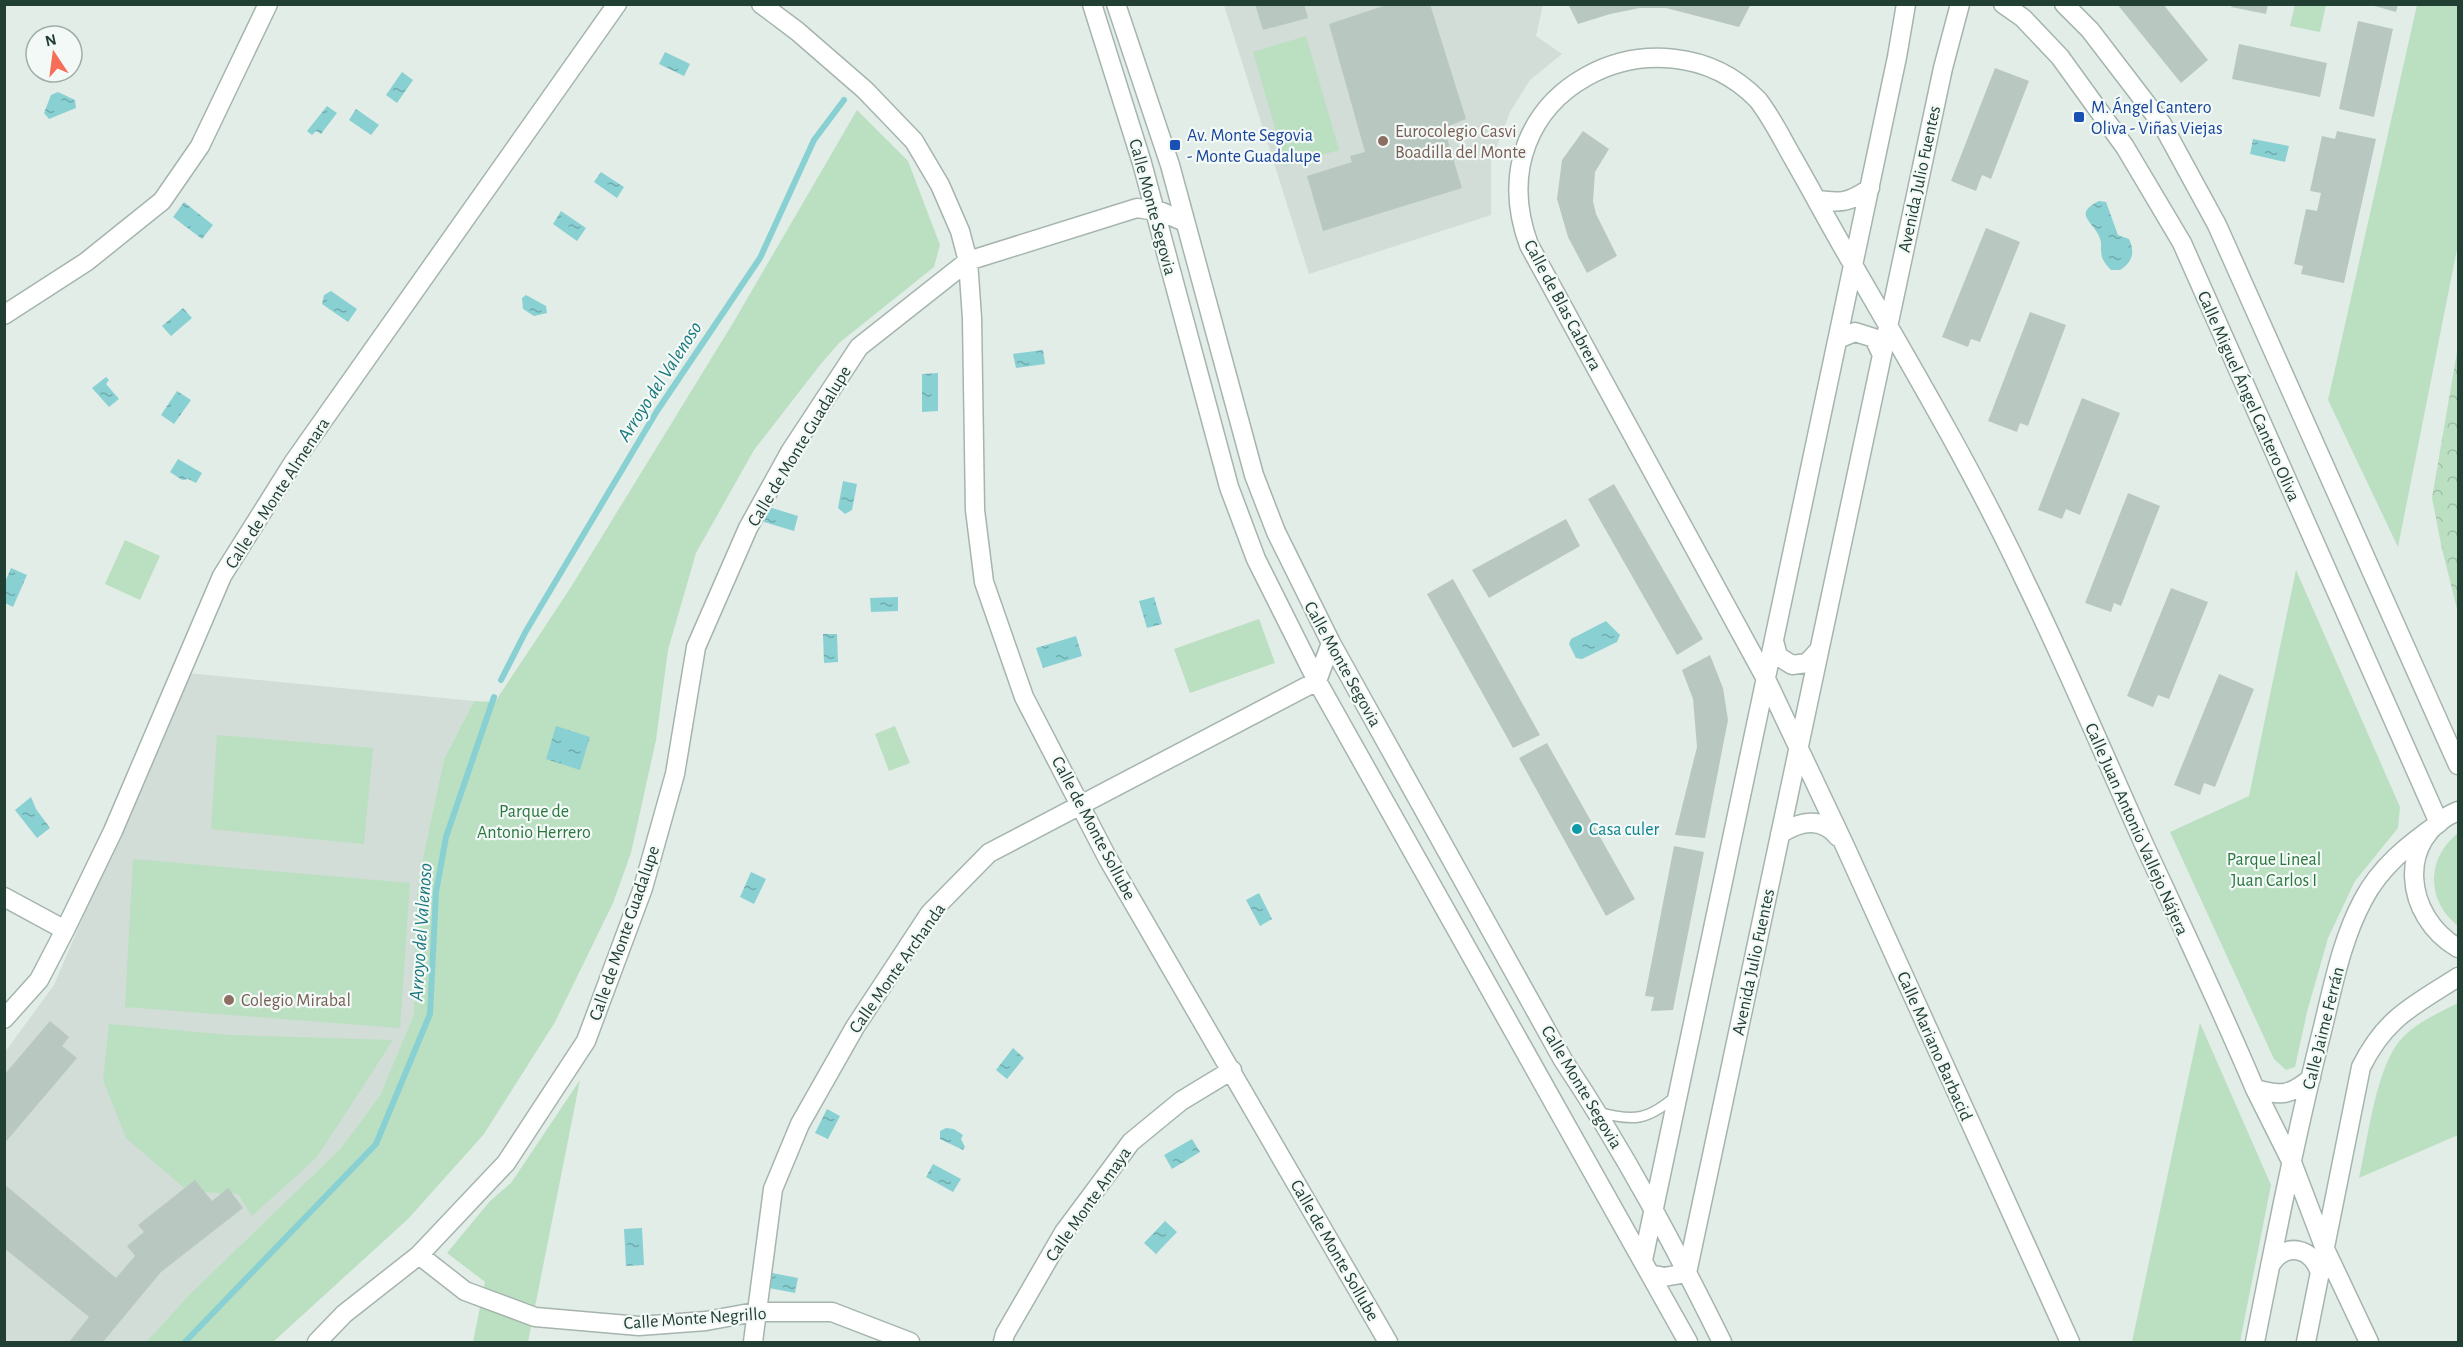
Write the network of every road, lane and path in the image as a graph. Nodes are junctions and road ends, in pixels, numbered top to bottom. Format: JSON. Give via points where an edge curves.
{"nodes":[{"id":1,"x":268,"y":4,"type":"edge"},
{"id":2,"x":617,"y":4,"type":"edge"},
{"id":3,"x":761,"y":4,"type":"edge"},
{"id":4,"x":1092,"y":4,"type":"edge"},
{"id":5,"x":1116,"y":4,"type":"edge"},
{"id":6,"x":1906,"y":4,"type":"edge"},
{"id":7,"x":1960,"y":4,"type":"edge"},
{"id":8,"x":2003,"y":4,"type":"edge"},
{"id":9,"x":2064,"y":4,"type":"edge"},
{"id":10,"x":1170,"y":165,"type":"junction"},
{"id":11,"x":1869,"y":188,"type":"junction"},
{"id":12,"x":1817,"y":200,"type":"junction"},
{"id":13,"x":1147,"y":204,"type":"junction"},
{"id":14,"x":1185,"y":222,"type":"junction"},
{"id":15,"x":968,"y":261,"type":"junction"},
{"id":16,"x":1852,"y":264,"type":"junction"},
{"id":17,"x":4,"y":315,"type":"edge"},
{"id":18,"x":1889,"y":323,"type":"junction"},
{"id":19,"x":1838,"y":339,"type":"junction"},
{"id":20,"x":1882,"y":355,"type":"junction"},
{"id":21,"x":1774,"y":641,"type":"junction"},
{"id":22,"x":1331,"y":643,"type":"junction"},
{"id":23,"x":1818,"y":651,"type":"junction"},
{"id":24,"x":1766,"y":679,"type":"junction"},
{"id":25,"x":1317,"y":681,"type":"junction"},
{"id":26,"x":1358,"y":692,"type":"junction"},
{"id":27,"x":1798,"y":751,"type":"junction"},
{"id":28,"x":2458,"y":765,"type":"edge"},
{"id":29,"x":1080,"y":804,"type":"junction"},
{"id":30,"x":2458,"y":811,"type":"edge"},
{"id":31,"x":2439,"y":823,"type":"junction"},
{"id":32,"x":1780,"y":834,"type":"junction"},
{"id":33,"x":1844,"y":844,"type":"junction"},
{"id":34,"x":4,"y":897,"type":"edge"},
{"id":35,"x":65,"y":930,"type":"junction"},
{"id":36,"x":2458,"y":948,"type":"edge"},
{"id":37,"x":2458,"y":977,"type":"edge"},
{"id":38,"x":4,"y":1019,"type":"edge"},
{"id":39,"x":1232,"y":1070,"type":"junction"},
{"id":40,"x":2310,"y":1078,"type":"junction"},
{"id":41,"x":2255,"y":1089,"type":"junction"},
{"id":42,"x":1678,"y":1095,"type":"junction"},
{"id":43,"x":1597,"y":1111,"type":"junction"},
{"id":44,"x":2293,"y":1165,"type":"junction"},
{"id":45,"x":1654,"y":1207,"type":"junction"},
{"id":46,"x":2325,"y":1249,"type":"junction"},
{"id":47,"x":419,"y":1255,"type":"junction"},
{"id":48,"x":1647,"y":1267,"type":"junction"},
{"id":49,"x":2270,"y":1267,"type":"junction"},
{"id":50,"x":1688,"y":1273,"type":"junction"},
{"id":51,"x":2320,"y":1274,"type":"junction"},
{"id":52,"x":755,"y":1312,"type":"junction"},
{"id":53,"x":317,"y":1342,"type":"edge"},
{"id":54,"x":753,"y":1342,"type":"edge"},
{"id":55,"x":910,"y":1342,"type":"edge"},
{"id":56,"x":1003,"y":1342,"type":"edge"},
{"id":57,"x":1388,"y":1342,"type":"edge"},
{"id":58,"x":1688,"y":1342,"type":"edge"},
{"id":59,"x":1722,"y":1342,"type":"edge"},
{"id":60,"x":2070,"y":1342,"type":"edge"},
{"id":61,"x":2255,"y":1342,"type":"edge"},
{"id":62,"x":2306,"y":1342,"type":"edge"},
{"id":63,"x":2369,"y":1342,"type":"edge"}],
"edges":[{"from":1,"to":17,"type":"street","via":[[200,146],[162,201],[86,262]]},
{"from":2,"to":35,"type":"street","name":"Calle de Monte Almenara","via":[[293,463],[222,576],[113,831]]},
{"from":3,"to":15,"type":"street","name":"Calle de Monte Sollube","via":[[865,90],[914,141],[940,185]]},
{"from":4,"to":13,"type":"street","name":"Calle Monte Segovia"},
{"from":5,"to":10,"type":"street","name":"Calle Monte Segovia"},
{"from":6,"to":11,"type":"street"},
{"from":7,"to":18,"type":"street","name":"Avenida Julio Fuentes"},
{"from":8,"to":31,"type":"street","name":"Calle Miguel Ángel Cantero Oliva","via":[[2023,18],[2066,65],[2125,147],[2182,243]]},
{"from":9,"to":28,"type":"street","via":[[2090,30],[2162,124],[2217,225]]},
{"from":10,"to":13,"type":"street"},
{"from":10,"to":14,"type":"street","name":"Calle Monte Segovia"},
{"from":11,"to":12,"type":"street","via":[[1853,200]]},
{"from":11,"to":16,"type":"street"},
{"from":12,"to":16,"type":"street","name":"Calle de Blas Cabrera"},
{"from":12,"to":24,"type":"street","name":"Calle de Blas Cabrera","via":[[1757,98],[1719,68],[1673,53],[1615,57],[1580,74],[1550,99],[1539,115],[1522,150],[1518,169],[1518,208],[1529,245]]},
{"from":13,"to":14,"type":"street"},
{"from":13,"to":15,"type":"street","name":"Calle de Monte Guadalupe"},
{"from":13,"to":25,"type":"street","name":"Calle Monte Segovia","via":[[1229,487],[1256,559]]},
{"from":14,"to":22,"type":"street","name":"Calle Monte Segovia","via":[[1254,475],[1291,564]]},
{"from":15,"to":29,"type":"street","name":"Calle de Monte Sollube","via":[[975,510],[984,582],[1024,697]]},
{"from":15,"to":47,"type":"street","name":"Calle de Monte Guadalupe","via":[[859,347],[790,452],[748,528],[696,647],[675,774],[643,888],[586,1041],[506,1163]]},
{"from":16,"to":18,"type":"street","name":"Calle de Blas Cabrera"},
{"from":16,"to":19,"type":"street"},
{"from":18,"to":20,"type":"street","name":"Avenida Julio Fuentes"},
{"from":18,"to":41,"type":"street","name":"Calle Juan Antonio Vallejo Nájera","via":[[2025,579]]},
{"from":19,"to":20,"type":"street","via":[[1855,332],[1874,338]]},
{"from":19,"to":21,"type":"street"},
{"from":20,"to":23,"type":"street","name":"Avenida Julio Fuentes"},
{"from":21,"to":23,"type":"street","via":[[1778,656],[1792,665],[1808,663]]},
{"from":21,"to":24,"type":"street"},
{"from":22,"to":25,"type":"street"},
{"from":22,"to":26,"type":"street","name":"Calle Monte Segovia"},
{"from":23,"to":27,"type":"street","name":"Avenida Julio Fuentes"},
{"from":24,"to":27,"type":"street","name":"Calle de Blas Cabrera"},
{"from":24,"to":42,"type":"street"},
{"from":25,"to":26,"type":"street"},
{"from":25,"to":29,"type":"street","name":"Calle Monte Archanda"},
{"from":25,"to":48,"type":"street","name":"Calle Monte Segovia"},
{"from":26,"to":43,"type":"street","name":"Calle Monte Segovia","via":[[1563,1060]]},
{"from":27,"to":32,"type":"street","name":"Avenida Julio Fuentes"},
{"from":27,"to":33,"type":"street","name":"Calle Mariano Barbacid"},
{"from":29,"to":39,"type":"street","name":"Calle de Monte Sollube"},
{"from":29,"to":52,"type":"street","name":"Calle Monte Archanda","via":[[989,853],[930,913],[855,1027],[800,1124],[773,1189]]},
{"from":30,"to":31,"type":"street","name":"Calle Jaime Ferrán"},
{"from":31,"to":36,"type":"street","via":[[2418,854],[2415,892],[2430,926]]},
{"from":31,"to":40,"type":"street","name":"Calle Jaime Ferrán","via":[[2404,849],[2364,899],[2346,937]]},
{"from":32,"to":33,"type":"street","via":[[1796,824],[1815,821],[1832,829]]},
{"from":32,"to":50,"type":"street","name":"Avenida Julio Fuentes"},
{"from":33,"to":60,"type":"street","name":"Calle Mariano Barbacid"},
{"from":34,"to":35,"type":"street"},
{"from":35,"to":38,"type":"street","name":"Calle de Monte Almenara","via":[[39,980]]},
{"from":37,"to":46,"type":"street","via":[[2392,1020],[2374,1041],[2361,1067]]},
{"from":39,"to":56,"type":"street","name":"Calle Monte Amaya","via":[[1182,1101],[1131,1142],[1064,1232]]},
{"from":39,"to":57,"type":"street","name":"Calle de Monte Sollube"},
{"from":40,"to":41,"type":"street","via":[[2295,1091],[2276,1094]]},
{"from":40,"to":44,"type":"street","name":"Calle Jaime Ferrán"},
{"from":41,"to":44,"type":"street","name":"Calle Juan Antonio Vallejo Nájera"},
{"from":42,"to":43,"type":"lane","via":[[1658,1111],[1638,1119]]},
{"from":42,"to":45,"type":"street"},
{"from":43,"to":45,"type":"street","name":"Calle Monte Segovia"},
{"from":44,"to":46,"type":"street","name":"Calle Juan Antonio Vallejo Nájera"},
{"from":44,"to":49,"type":"street","name":"Calle Jaime Ferrán"},
{"from":45,"to":48,"type":"street"},
{"from":45,"to":50,"type":"street","name":"Calle Monte Segovia"},
{"from":46,"to":51,"type":"street"},
{"from":46,"to":63,"type":"street","name":"Calle Juan Antonio Vallejo Nájera"},
{"from":47,"to":52,"type":"street","name":"Calle Monte Negrillo","via":[[465,1291],[535,1317],[639,1326],[706,1321]]},
{"from":47,"to":53,"type":"street","name":"Calle de Monte Guadalupe","via":[[344,1314]]},
{"from":48,"to":50,"type":"street","via":[[1664,1277]]},
{"from":48,"to":58,"type":"street","name":"Calle Monte Segovia"},
{"from":49,"to":51,"type":"street","via":[[2281,1253],[2298,1249],[2313,1258]]},
{"from":49,"to":61,"type":"street","name":"Calle Jaime Ferrán"},
{"from":50,"to":59,"type":"street","name":"Calle Monte Segovia"},
{"from":51,"to":62,"type":"street"},
{"from":52,"to":54,"type":"street","name":"Calle Monte Archanda"},
{"from":52,"to":55,"type":"street","name":"Calle Monte Negrillo","via":[[832,1312]]}]}
